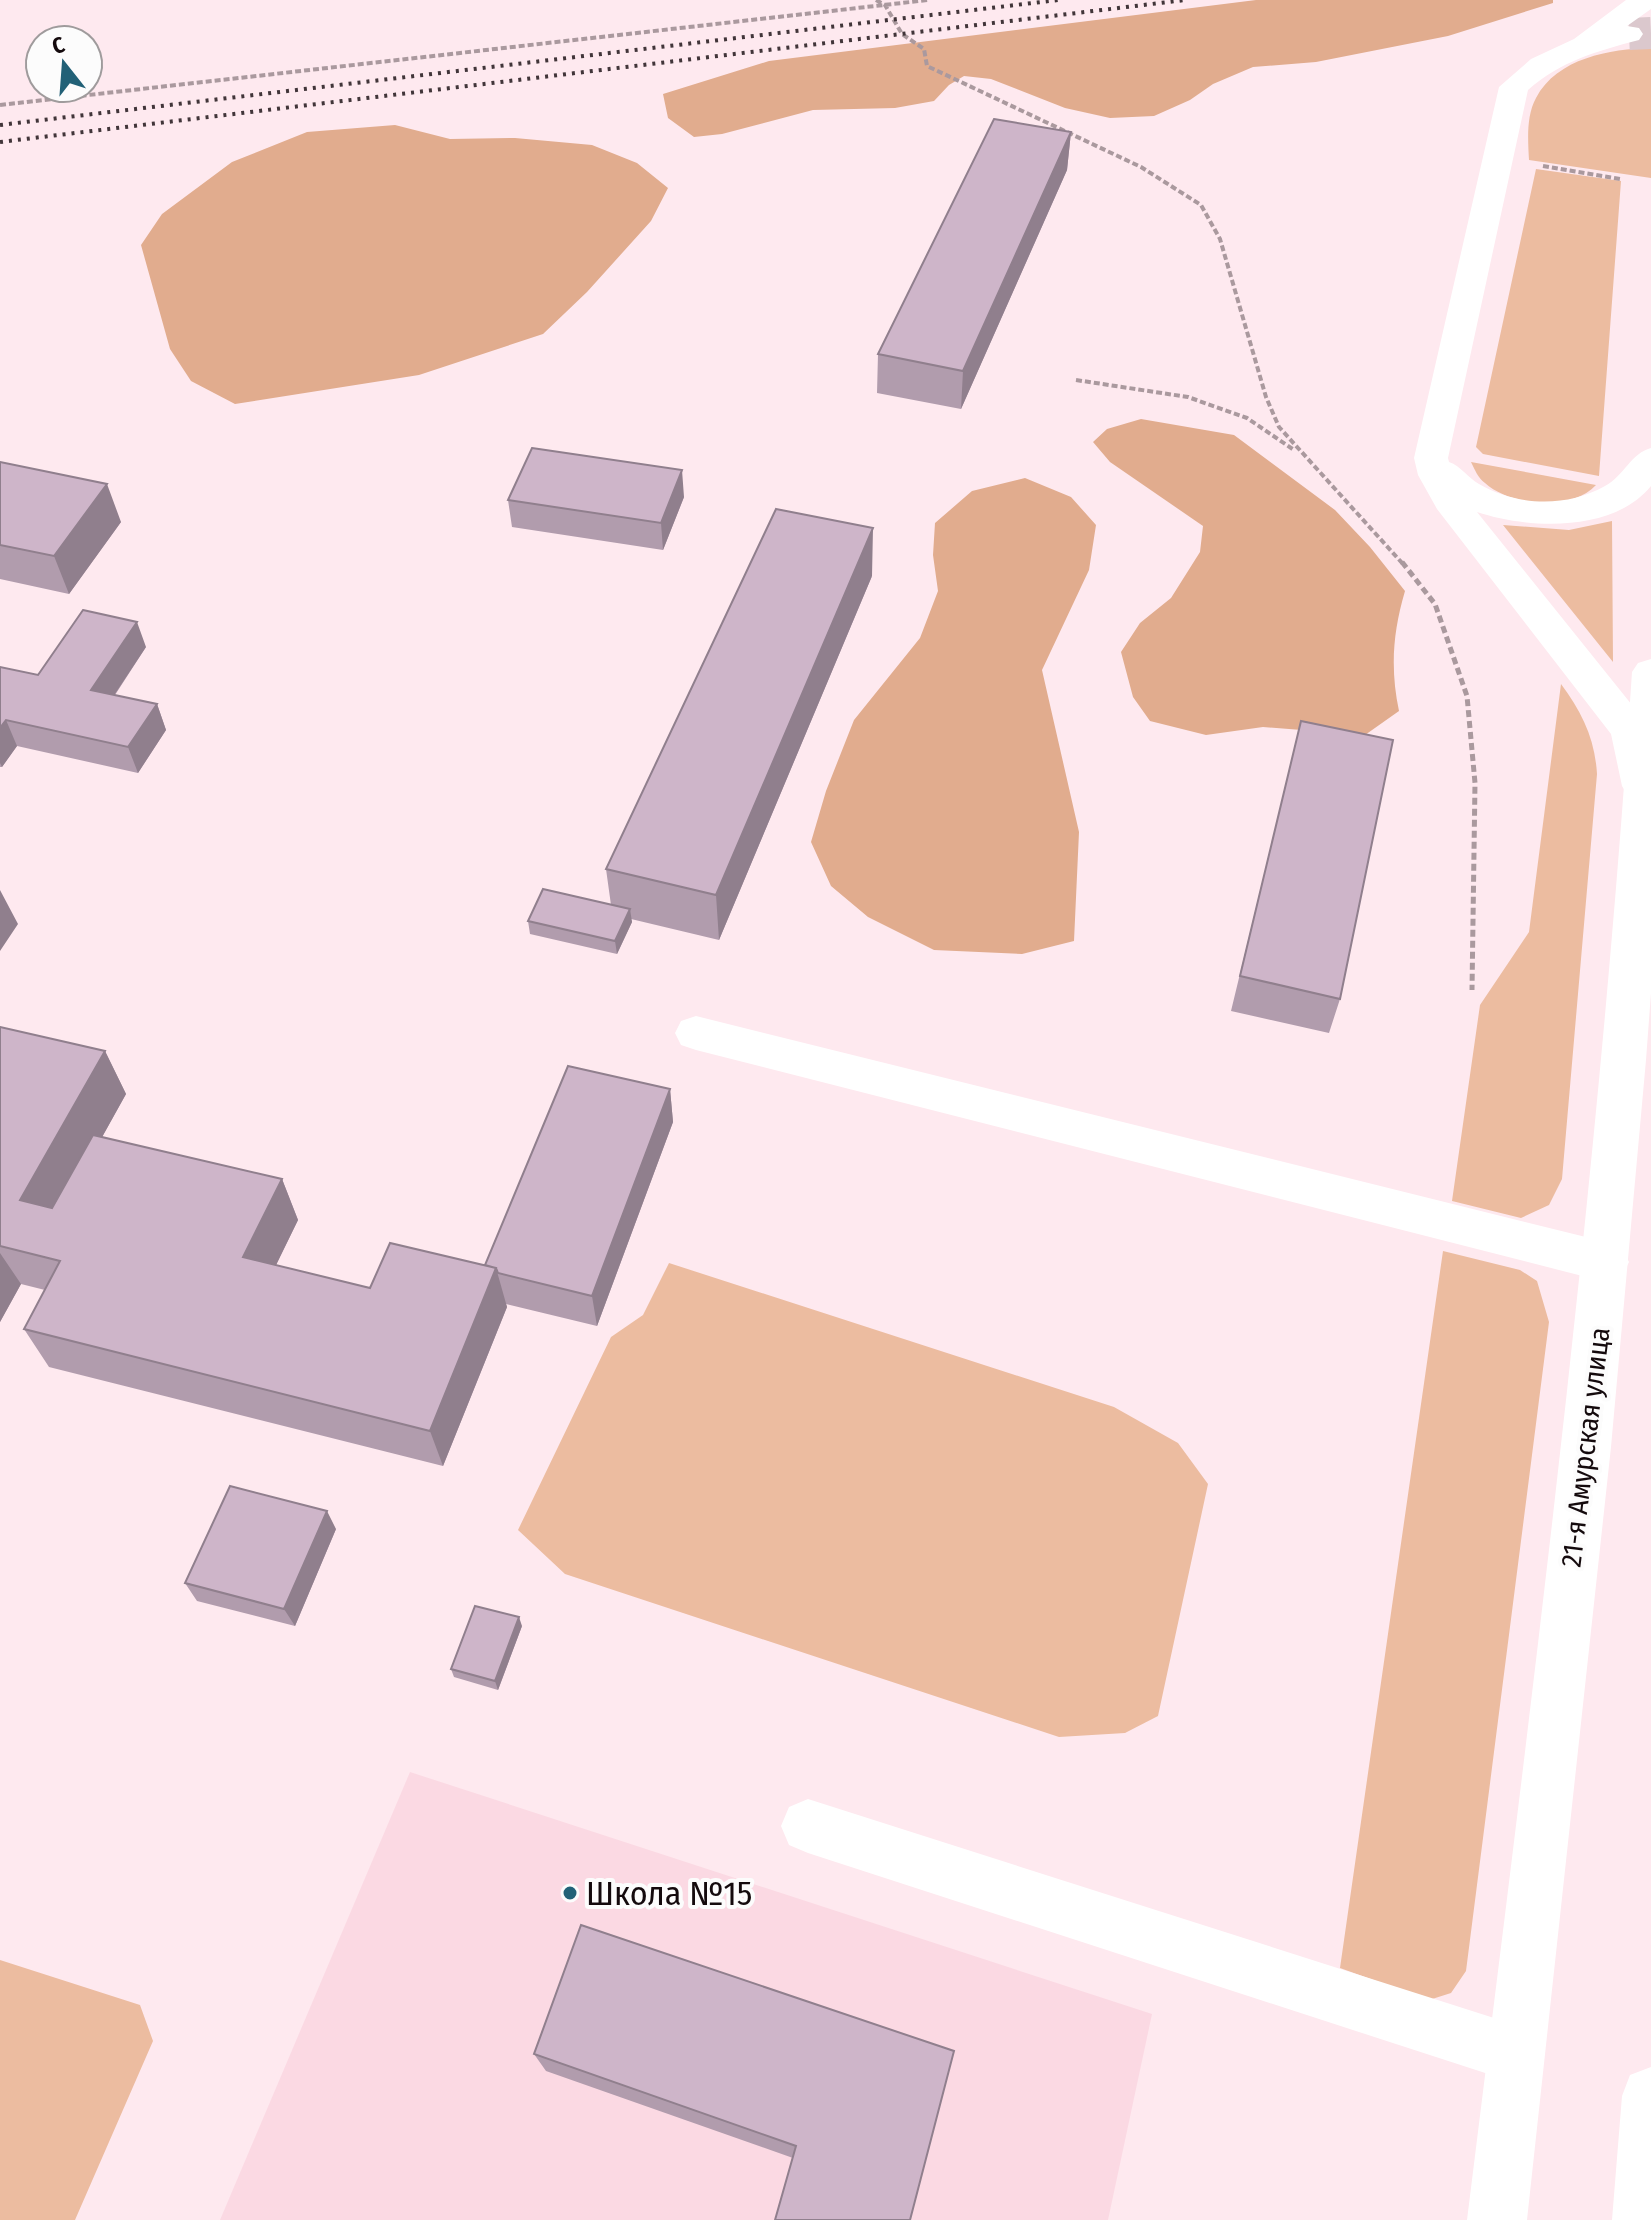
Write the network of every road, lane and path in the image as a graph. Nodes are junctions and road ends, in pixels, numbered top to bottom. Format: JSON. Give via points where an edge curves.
{"nodes":[{"id":1,"x":876,"y":0,"type":"edge"},
{"id":2,"x":928,"y":0,"type":"edge"},
{"id":3,"x":1642,"y":2,"type":"tunnel mouth"},
{"id":4,"x":885,"y":5,"type":"junction"},
{"id":5,"x":1629,"y":34,"type":"tunnel mouth"},
{"id":6,"x":1583,"y":44,"type":"junction"},
{"id":7,"x":0,"y":105,"type":"edge"},
{"id":8,"x":1076,"y":380,"type":"dead end"},
{"id":9,"x":1302,"y":455,"type":"junction"},
{"id":10,"x":1431,"y":458,"type":"junction"},
{"id":11,"x":1651,"y":459,"type":"edge"},
{"id":12,"x":1651,"y":672,"type":"edge"},
{"id":13,"x":1646,"y":803,"type":"junction"},
{"id":14,"x":1472,"y":990,"type":"dead end"},
{"id":15,"x":696,"y":1033,"type":"dead end"},
{"id":16,"x":1606,"y":1262,"type":"junction"},
{"id":17,"x":808,"y":1826,"type":"dead end"},
{"id":18,"x":1516,"y":2054,"type":"junction"},
{"id":19,"x":1651,"y":2096,"type":"edge"},
{"id":20,"x":1497,"y":2220,"type":"edge"},
{"id":21,"x":1642,"y":2220,"type":"edge"}],
"edges":[{"from":1,"to":4,"type":"path"},
{"from":2,"to":4,"type":"path"},
{"from":3,"to":6,"type":"street"},
{"from":4,"to":7,"type":"path"},
{"from":4,"to":9,"type":"path","via":[[902,34],[924,49],[927,66],[1141,167],[1201,205],[1220,239],[1266,397],[1279,427]]},
{"from":5,"to":6,"type":"street"},
{"from":6,"to":10,"type":"street","via":[[1548,58],[1514,87]]},
{"from":8,"to":9,"type":"path","via":[[1188,397],[1247,418]]},
{"from":9,"to":14,"type":"path","via":[[1435,604],[1467,696],[1475,783]]},
{"from":10,"to":11,"type":"street","via":[[1457,489],[1478,501],[1515,511],[1554,512],[1598,504],[1631,487]]},
{"from":10,"to":13,"type":"street","via":[[1449,501],[1630,730]]},
{"from":12,"to":13,"type":"street","name":"21-я Амурская улица"},
{"from":13,"to":16,"type":"street","name":"21-я Амурская улица"},
{"from":15,"to":16,"type":"street"},
{"from":16,"to":18,"type":"street","name":"21-я Амурская улица"},
{"from":17,"to":18,"type":"street"},
{"from":18,"to":20,"type":"street","name":"21-я Амурская улица"},
{"from":19,"to":21,"type":"street"}]}
